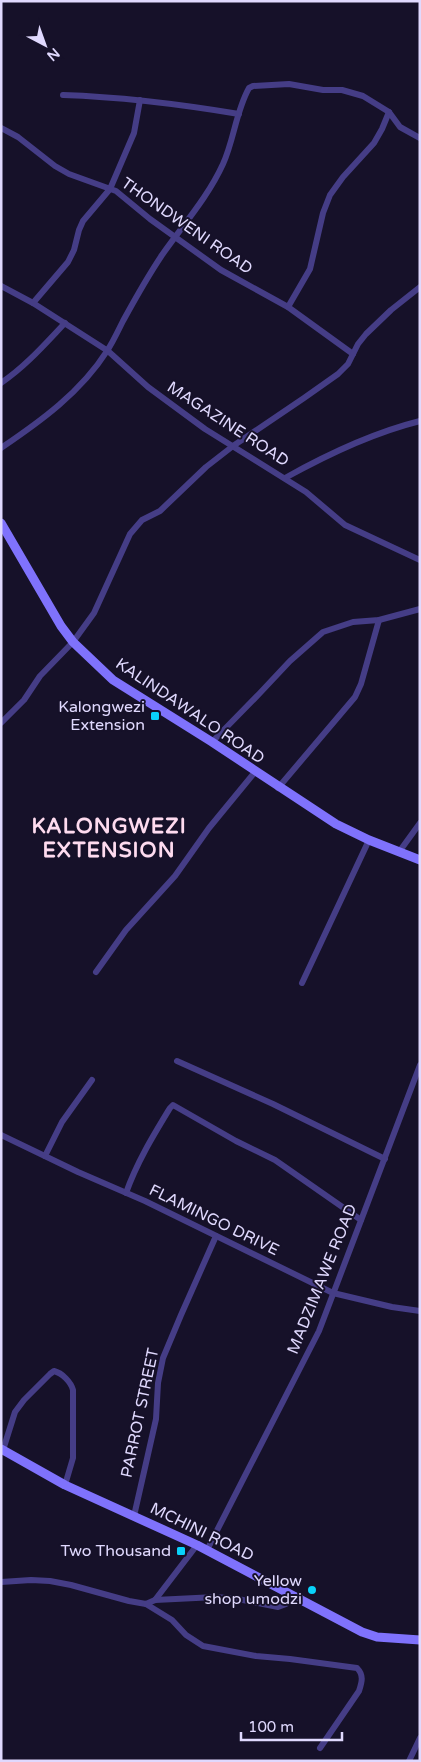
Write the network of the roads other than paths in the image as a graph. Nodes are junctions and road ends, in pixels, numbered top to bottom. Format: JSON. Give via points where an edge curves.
{"nodes":[{"id":1,"x":63,"y":95,"type":"dead end"},
{"id":2,"x":140,"y":100,"type":"junction"},
{"id":3,"x":388,"y":112,"type":"junction"},
{"id":4,"x":239,"y":114,"type":"junction"},
{"id":5,"x":1,"y":128,"type":"edge"},
{"id":6,"x":420,"y":138,"type":"edge"},
{"id":7,"x":110,"y":189,"type":"junction"},
{"id":8,"x":176,"y":238,"type":"junction"},
{"id":9,"x":1,"y":286,"type":"edge"},
{"id":10,"x":420,"y":287,"type":"edge"},
{"id":11,"x":33,"y":303,"type":"junction"},
{"id":12,"x":288,"y":307,"type":"junction"},
{"id":13,"x":66,"y":323,"type":"junction"},
{"id":14,"x":108,"y":351,"type":"junction"},
{"id":15,"x":353,"y":354,"type":"junction"},
{"id":16,"x":1,"y":383,"type":"edge"},
{"id":17,"x":420,"y":421,"type":"edge"},
{"id":18,"x":233,"y":446,"type":"junction"},
{"id":19,"x":1,"y":448,"type":"edge"},
{"id":20,"x":285,"y":478,"type":"junction"},
{"id":21,"x":1,"y":523,"type":"edge"},
{"id":22,"x":420,"y":560,"type":"edge"},
{"id":23,"x":420,"y":609,"type":"edge"},
{"id":24,"x":379,"y":620,"type":"junction"},
{"id":25,"x":73,"y":642,"type":"junction"},
{"id":26,"x":1,"y":723,"type":"edge"},
{"id":27,"x":212,"y":742,"type":"junction"},
{"id":28,"x":255,"y":772,"type":"junction"},
{"id":29,"x":278,"y":788,"type":"junction"},
{"id":30,"x":420,"y":823,"type":"edge"},
{"id":31,"x":368,"y":840,"type":"junction"},
{"id":32,"x":399,"y":852,"type":"junction"},
{"id":33,"x":420,"y":860,"type":"edge"},
{"id":34,"x":96,"y":972,"type":"dead end"},
{"id":35,"x":302,"y":984,"type":"dead end"},
{"id":36,"x":177,"y":1061,"type":"dead end"},
{"id":37,"x":420,"y":1065,"type":"edge"},
{"id":38,"x":92,"y":1080,"type":"dead end"},
{"id":39,"x":1,"y":1135,"type":"edge"},
{"id":40,"x":45,"y":1156,"type":"junction"},
{"id":41,"x":385,"y":1159,"type":"junction"},
{"id":42,"x":126,"y":1193,"type":"junction"},
{"id":43,"x":361,"y":1220,"type":"junction"},
{"id":44,"x":216,"y":1236,"type":"junction"},
{"id":45,"x":333,"y":1294,"type":"junction"},
{"id":46,"x":420,"y":1311,"type":"edge"},
{"id":47,"x":2,"y":1449,"type":"edge"},
{"id":48,"x":65,"y":1485,"type":"junction"},
{"id":49,"x":134,"y":1516,"type":"junction"},
{"id":50,"x":197,"y":1545,"type":"junction"},
{"id":51,"x":207,"y":1550,"type":"junction"},
{"id":52,"x":1,"y":1582,"type":"edge"},
{"id":53,"x":296,"y":1596,"type":"junction"},
{"id":54,"x":155,"y":1600,"type":"junction"},
{"id":55,"x":146,"y":1604,"type":"junction"},
{"id":56,"x":419,"y":1638,"type":"edge"},
{"id":57,"x":420,"y":1738,"type":"edge"},
{"id":58,"x":320,"y":1748,"type":"dead end"},
{"id":59,"x":409,"y":1761,"type":"edge"}],
"edges":[{"from":1,"to":2,"type":"street"},
{"from":2,"to":4,"type":"street"},
{"from":2,"to":7,"type":"street","via":[[134,133]]},
{"from":3,"to":4,"type":"street","via":[[363,96],[342,90],[274,84],[249,88]]},
{"from":3,"to":6,"type":"street","via":[[400,127]]},
{"from":3,"to":12,"type":"street","via":[[374,142],[330,195],[310,269]]},
{"from":4,"to":8,"type":"street","via":[[214,182]]},
{"from":5,"to":7,"type":"street","name":"THONDWENI ROAD","via":[[68,174]]},
{"from":7,"to":8,"type":"street","name":"THONDWENI ROAD"},
{"from":7,"to":11,"type":"street","via":[[84,221],[68,262]]},
{"from":8,"to":12,"type":"street","name":"THONDWENI ROAD","via":[[221,270]]},
{"from":8,"to":14,"type":"street","via":[[136,297]]},
{"from":9,"to":11,"type":"street","name":"MAGAZINE ROAD"},
{"from":10,"to":15,"type":"street","via":[[366,334]]},
{"from":11,"to":13,"type":"street","name":"MAGAZINE ROAD"},
{"from":12,"to":15,"type":"street","name":"THONDWENI ROAD"},
{"from":13,"to":14,"type":"street","name":"MAGAZINE ROAD"},
{"from":13,"to":16,"type":"street","via":[[31,359]]},
{"from":14,"to":18,"type":"street","name":"MAGAZINE ROAD","via":[[148,387]]},
{"from":14,"to":19,"type":"street","via":[[65,400]]},
{"from":15,"to":18,"type":"street","via":[[338,374]]},
{"from":17,"to":20,"type":"street","via":[[352,444]]},
{"from":18,"to":20,"type":"street","name":"MAGAZINE ROAD"},
{"from":18,"to":25,"type":"street","via":[[160,511],[142,520],[130,534],[94,613]]},
{"from":20,"to":22,"type":"street","name":"MAGAZINE ROAD","via":[[345,525]]},
{"from":21,"to":25,"type":"street","name":"KALINDAWALO ROAD"},
{"from":23,"to":24,"type":"street"},
{"from":24,"to":27,"type":"street","via":[[353,622],[323,632],[290,661]]},
{"from":24,"to":29,"type":"street","via":[[355,697]]},
{"from":25,"to":26,"type":"street"},
{"from":25,"to":27,"type":"street","name":"KALINDAWALO ROAD","via":[[113,680]]},
{"from":27,"to":28,"type":"street","name":"KALINDAWALO ROAD"},
{"from":28,"to":29,"type":"street","name":"KALINDAWALO ROAD"},
{"from":28,"to":34,"type":"street","via":[[175,876],[126,930]]},
{"from":29,"to":31,"type":"street","name":"KALINDAWALO ROAD"},
{"from":30,"to":32,"type":"street"},
{"from":31,"to":32,"type":"street","name":"KALINDAWALO ROAD"},
{"from":31,"to":35,"type":"street"},
{"from":32,"to":33,"type":"street","name":"KALINDAWALO ROAD"},
{"from":36,"to":41,"type":"street"},
{"from":37,"to":41,"type":"street","name":"MADZIMAWE ROAD"},
{"from":38,"to":40,"type":"street","via":[[62,1122]]},
{"from":39,"to":40,"type":"street","name":"FLAMINGO DRIVE"},
{"from":40,"to":42,"type":"street","name":"FLAMINGO DRIVE"},
{"from":41,"to":43,"type":"street","name":"MADZIMAWE ROAD"},
{"from":42,"to":43,"type":"street","via":[[149,1141],[173,1105],[275,1160]]},
{"from":42,"to":44,"type":"street","name":"FLAMINGO DRIVE"},
{"from":43,"to":45,"type":"street","name":"MADZIMAWE ROAD"},
{"from":44,"to":45,"type":"street","name":"FLAMINGO DRIVE"},
{"from":44,"to":49,"type":"street","name":"PARROT STREET","via":[[163,1358],[156,1419]]},
{"from":45,"to":46,"type":"street","name":"FLAMINGO DRIVE"},
{"from":45,"to":51,"type":"street","name":"MADZIMAWE ROAD","via":[[319,1331]]},
{"from":47,"to":48,"type":"street","name":"MCHINI ROAD"},
{"from":47,"to":48,"type":"street","via":[[15,1412],[50,1374],[59,1372],[73,1390],[74,1458]]},
{"from":48,"to":49,"type":"street","name":"MCHINI ROAD"},
{"from":49,"to":50,"type":"street","name":"MCHINI ROAD"},
{"from":50,"to":51,"type":"street","name":"MCHINI ROAD"},
{"from":50,"to":54,"type":"street"},
{"from":51,"to":53,"type":"street","name":"MCHINI ROAD"},
{"from":52,"to":55,"type":"street","via":[[50,1581]]},
{"from":53,"to":54,"type":"street","via":[[278,1607],[216,1597]]},
{"from":53,"to":56,"type":"street","name":"MCHINI ROAD","via":[[370,1634],[384,1638]]},
{"from":54,"to":55,"type":"street"},
{"from":55,"to":58,"type":"street","via":[[172,1620],[203,1646],[357,1668],[362,1682],[359,1691]]},
{"from":57,"to":59,"type":"street"}]}
